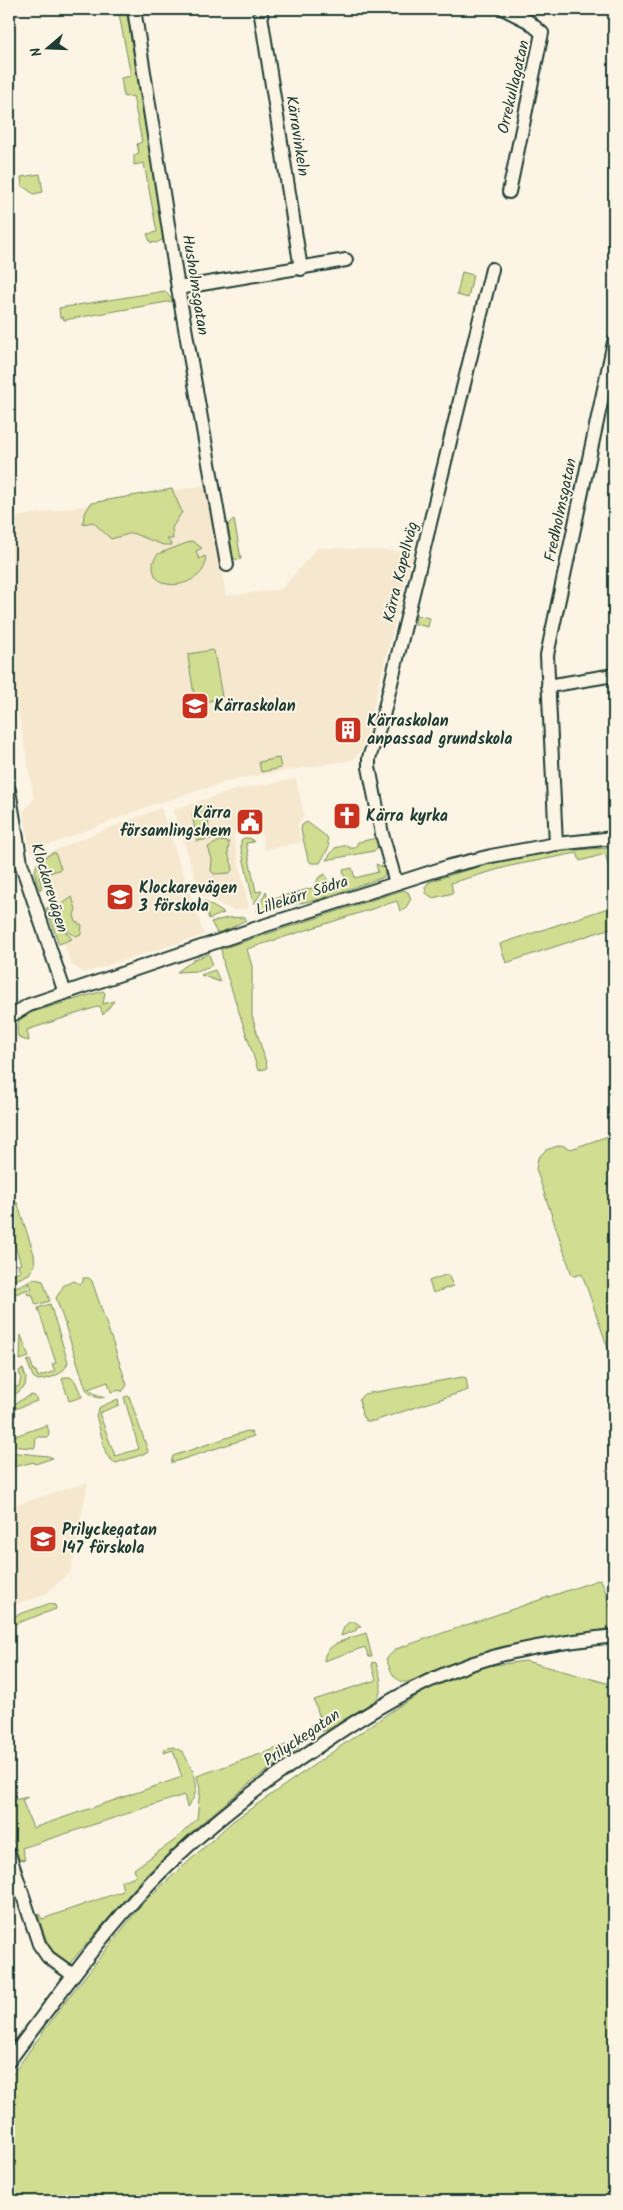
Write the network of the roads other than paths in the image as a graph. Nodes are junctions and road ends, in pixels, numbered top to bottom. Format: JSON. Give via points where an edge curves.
{"nodes":[{"id":1,"x":134,"y":9,"type":"edge"},
{"id":2,"x":260,"y":9,"type":"edge"},
{"id":3,"x":504,"y":9,"type":"edge"},
{"id":4,"x":509,"y":192,"type":"dead end"},
{"id":5,"x":346,"y":260,"type":"dead end"},
{"id":6,"x":301,"y":269,"type":"junction"},
{"id":7,"x":492,"y":269,"type":"dead end"},
{"id":8,"x":178,"y":288,"type":"junction"},
{"id":9,"x":614,"y":342,"type":"edge"},
{"id":10,"x":227,"y":565,"type":"dead end"},
{"id":11,"x":614,"y":675,"type":"edge"},
{"id":12,"x":548,"y":686,"type":"junction"},
{"id":13,"x":9,"y":790,"type":"edge"},
{"id":14,"x":614,"y":838,"type":"edge"},
{"id":15,"x":556,"y":844,"type":"junction"},
{"id":16,"x":396,"y":883,"type":"junction"},
{"id":17,"x":65,"y":993,"type":"junction"},
{"id":18,"x":9,"y":1017,"type":"edge"},
{"id":19,"x":614,"y":1636,"type":"edge"},
{"id":20,"x":9,"y":1854,"type":"edge"},
{"id":21,"x":73,"y":1975,"type":"junction"},
{"id":22,"x":9,"y":2061,"type":"edge"}],
"edges":[{"from":1,"to":8,"type":"street","name":"Husholmsgatan"},
{"from":2,"to":6,"type":"street","name":"Kärravinkeln"},
{"from":3,"to":4,"type":"street","name":"Orrekullagatan","via":[[528,21],[542,34]]},
{"from":5,"to":6,"type":"street"},
{"from":6,"to":8,"type":"street"},
{"from":7,"to":16,"type":"street","name":"Kärra Kapellväg","via":[[383,716],[369,758],[382,834]]},
{"from":8,"to":10,"type":"street","name":"Husholmsgatan"},
{"from":9,"to":12,"type":"street","name":"Fredholmsgatan","via":[[546,656]]},
{"from":11,"to":12,"type":"street"},
{"from":12,"to":15,"type":"street","name":"Fredholmsgatan"},
{"from":13,"to":17,"type":"street","name":"Klockarevägen","via":[[21,863]]},
{"from":14,"to":15,"type":"street","name":"Lillekärr Södra"},
{"from":15,"to":16,"type":"street","name":"Lillekärr Södra","via":[[491,856]]},
{"from":16,"to":17,"type":"street","name":"Lillekärr Södra"},
{"from":17,"to":18,"type":"street","name":"Lillekärr Södra","via":[[29,1005]]},
{"from":19,"to":21,"type":"street","name":"Prilyckegatan","via":[[537,1646],[492,1657],[447,1673],[368,1712],[241,1800],[209,1828],[153,1880]]},
{"from":20,"to":21,"type":"street","via":[[39,1944],[48,1957]]},
{"from":21,"to":22,"type":"street","name":"Prilyckegatan"}]}
